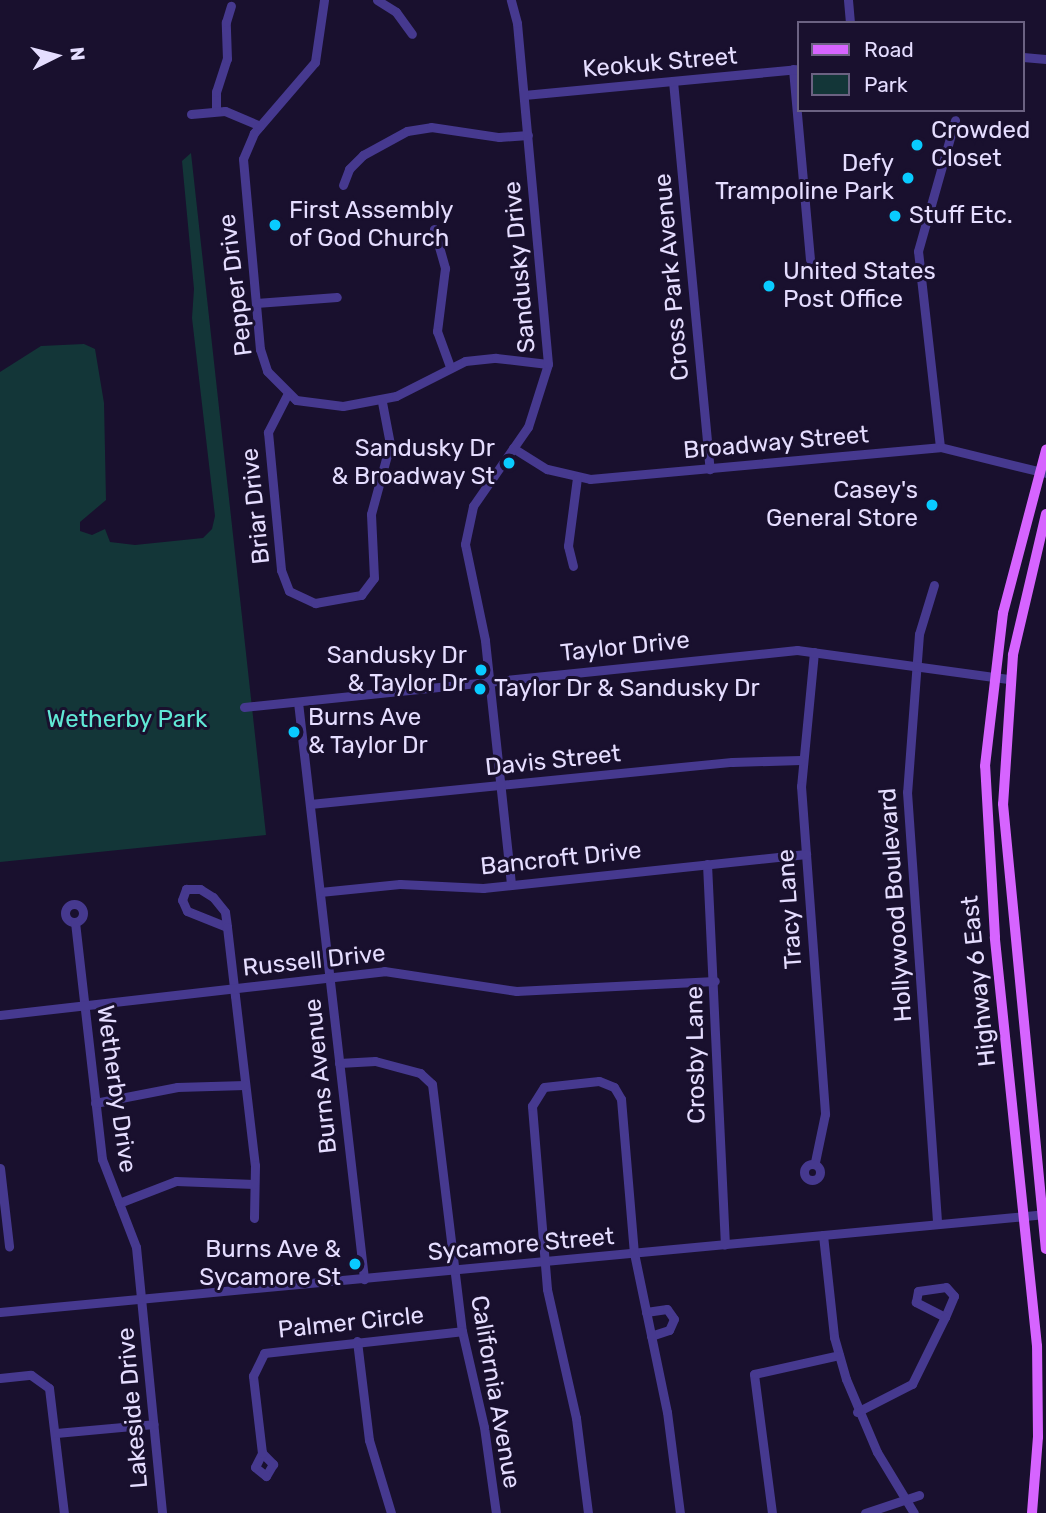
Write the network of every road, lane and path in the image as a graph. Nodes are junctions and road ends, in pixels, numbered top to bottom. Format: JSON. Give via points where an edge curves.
{"nodes":[{"id":1,"x":324,"y":0,"type":"edge"},
{"id":2,"x":377,"y":0,"type":"edge"},
{"id":3,"x":511,"y":0,"type":"edge"},
{"id":4,"x":848,"y":0,"type":"edge"},
{"id":5,"x":231,"y":5,"type":"dead end"},
{"id":6,"x":850,"y":21,"type":"edge"},
{"id":7,"x":412,"y":34,"type":"dead end"},
{"id":8,"x":1025,"y":57,"type":"edge"},
{"id":9,"x":1046,"y":59,"type":"edge"},
{"id":10,"x":796,"y":69,"type":"edge"},
{"id":11,"x":673,"y":81,"type":"junction"},
{"id":12,"x":524,"y":95,"type":"junction"},
{"id":13,"x":216,"y":111,"type":"junction"},
{"id":14,"x":799,"y":112,"type":"edge"},
{"id":15,"x":191,"y":114,"type":"dead end"},
{"id":16,"x":955,"y":120,"type":"dead end"},
{"id":17,"x":260,"y":126,"type":"junction"},
{"id":18,"x":528,"y":135,"type":"junction"},
{"id":19,"x":343,"y":185,"type":"dead end"},
{"id":20,"x":434,"y":229,"type":"dead end"},
{"id":21,"x":810,"y":259,"type":"dead end"},
{"id":22,"x":337,"y":298,"type":"dead end"},
{"id":23,"x":256,"y":303,"type":"junction"},
{"id":24,"x":548,"y":364,"type":"junction"},
{"id":25,"x":450,"y":366,"type":"junction"},
{"id":26,"x":287,"y":395,"type":"junction"},
{"id":27,"x":382,"y":402,"type":"junction"},
{"id":28,"x":940,"y":447,"type":"junction"},
{"id":29,"x":513,"y":448,"type":"junction"},
{"id":30,"x":1046,"y":450,"type":"edge"},
{"id":31,"x":710,"y":469,"type":"junction"},
{"id":32,"x":1043,"y":472,"type":"edge"},
{"id":33,"x":577,"y":478,"type":"junction"},
{"id":34,"x":1046,"y":514,"type":"edge"},
{"id":35,"x":573,"y":566,"type":"dead end"},
{"id":36,"x":934,"y":585,"type":"dead end"},
{"id":37,"x":814,"y":652,"type":"junction"},
{"id":38,"x":916,"y":665,"type":"junction"},
{"id":39,"x":993,"y":677,"type":"junction"},
{"id":40,"x":1010,"y":679,"type":"junction"},
{"id":41,"x":489,"y":681,"type":"junction"},
{"id":42,"x":298,"y":702,"type":"junction"},
{"id":43,"x":244,"y":707,"type":"dead end"},
{"id":44,"x":801,"y":760,"type":"junction"},
{"id":45,"x":500,"y":786,"type":"junction"},
{"id":46,"x":310,"y":804,"type":"junction"},
{"id":47,"x":806,"y":854,"type":"junction"},
{"id":48,"x":706,"y":864,"type":"junction"},
{"id":49,"x":511,"y":884,"type":"junction"},
{"id":50,"x":320,"y":892,"type":"junction"},
{"id":51,"x":75,"y":922,"type":"dead end"},
{"id":52,"x":227,"y":927,"type":"junction"},
{"id":53,"x":329,"y":977,"type":"junction"},
{"id":54,"x":715,"y":981,"type":"junction"},
{"id":55,"x":234,"y":989,"type":"junction"},
{"id":56,"x":85,"y":1009,"type":"junction"},
{"id":57,"x":0,"y":1015,"type":"edge"},
{"id":58,"x":339,"y":1063,"type":"junction"},
{"id":59,"x":245,"y":1085,"type":"junction"},
{"id":60,"x":95,"y":1103,"type":"junction"},
{"id":61,"x":815,"y":1162,"type":"dead end"},
{"id":62,"x":0,"y":1168,"type":"edge"},
{"id":63,"x":254,"y":1184,"type":"junction"},
{"id":64,"x":118,"y":1203,"type":"junction"},
{"id":65,"x":1044,"y":1214,"type":"edge"},
{"id":66,"x":1025,"y":1216,"type":"junction"},
{"id":67,"x":254,"y":1219,"type":"dead end"},
{"id":68,"x":937,"y":1224,"type":"junction"},
{"id":69,"x":823,"y":1235,"type":"junction"},
{"id":70,"x":725,"y":1245,"type":"junction"},
{"id":71,"x":9,"y":1246,"type":"dead end"},
{"id":72,"x":1046,"y":1249,"type":"edge"},
{"id":73,"x":634,"y":1253,"type":"junction"},
{"id":74,"x":544,"y":1262,"type":"junction"},
{"id":75,"x":454,"y":1271,"type":"junction"},
{"id":76,"x":364,"y":1279,"type":"junction"},
{"id":77,"x":142,"y":1298,"type":"junction"},
{"id":78,"x":0,"y":1312,"type":"edge"},
{"id":79,"x":646,"y":1312,"type":"junction"},
{"id":80,"x":945,"y":1317,"type":"dead end"},
{"id":81,"x":462,"y":1331,"type":"junction"},
{"id":82,"x":651,"y":1336,"type":"junction"},
{"id":83,"x":357,"y":1341,"type":"junction"},
{"id":84,"x":839,"y":1355,"type":"junction"},
{"id":85,"x":0,"y":1378,"type":"edge"},
{"id":86,"x":857,"y":1412,"type":"junction"},
{"id":87,"x":154,"y":1424,"type":"junction"},
{"id":88,"x":56,"y":1433,"type":"junction"},
{"id":89,"x":262,"y":1453,"type":"dead end"},
{"id":90,"x":919,"y":1495,"type":"dead end"},
{"id":91,"x":908,"y":1500,"type":"junction"},
{"id":92,"x":64,"y":1513,"type":"edge"},
{"id":93,"x":162,"y":1513,"type":"edge"},
{"id":94,"x":391,"y":1513,"type":"edge"},
{"id":95,"x":496,"y":1513,"type":"edge"},
{"id":96,"x":588,"y":1513,"type":"edge"},
{"id":97,"x":680,"y":1513,"type":"edge"},
{"id":98,"x":772,"y":1513,"type":"edge"},
{"id":99,"x":865,"y":1513,"type":"edge"},
{"id":100,"x":914,"y":1513,"type":"edge"},
{"id":101,"x":1032,"y":1513,"type":"edge"}],
"edges":[{"from":1,"to":17,"type":"street","name":"Pepper Drive","via":[[315,62]]},
{"from":2,"to":7,"type":"street","via":[[396,12]]},
{"from":3,"to":12,"type":"street","name":"Sandusky Drive"},
{"from":4,"to":6,"type":"street"},
{"from":5,"to":13,"type":"street","via":[[226,22],[227,59],[216,92]]},
{"from":8,"to":9,"type":"street"},
{"from":10,"to":11,"type":"street","name":"Keokuk Street"},
{"from":11,"to":12,"type":"street","name":"Keokuk Street"},
{"from":11,"to":31,"type":"street","name":"Cross Park Avenue"},
{"from":12,"to":18,"type":"street","name":"Sandusky Drive"},
{"from":13,"to":15,"type":"street"},
{"from":13,"to":17,"type":"street","via":[[235,113]]},
{"from":14,"to":21,"type":"street"},
{"from":16,"to":28,"type":"street","via":[[918,251]]},
{"from":17,"to":23,"type":"street","name":"Pepper Drive","via":[[248,142],[242,169]]},
{"from":18,"to":19,"type":"street","via":[[499,137],[431,127],[407,131],[363,155],[349,169]]},
{"from":18,"to":24,"type":"street","name":"Sandusky Drive"},
{"from":20,"to":25,"type":"street","via":[[445,268],[437,331]]},
{"from":22,"to":23,"type":"street"},
{"from":23,"to":26,"type":"street","name":"Pepper Drive","via":[[262,361]]},
{"from":24,"to":25,"type":"street","via":[[496,358]]},
{"from":24,"to":29,"type":"street","name":"Sandusky Drive","via":[[534,413]]},
{"from":25,"to":27,"type":"street"},
{"from":26,"to":27,"type":"street","via":[[326,405]]},
{"from":26,"to":27,"type":"street","name":"Briar Drive","via":[[270,422],[268,443],[284,580],[289,592],[305,602],[352,599],[367,590],[374,578],[371,514],[390,444]]},
{"from":28,"to":31,"type":"street","name":"Broadway Street"},
{"from":28,"to":32,"type":"street","name":"Broadway Street"},
{"from":29,"to":33,"type":"street","name":"Broadway Street","via":[[547,469]]},
{"from":29,"to":41,"type":"street","name":"Sandusky Drive","via":[[479,493],[466,530],[466,559],[482,621]]},
{"from":30,"to":32,"type":"main road","name":"Highway 6 East"},
{"from":31,"to":33,"type":"street","name":"Broadway Street"},
{"from":32,"to":39,"type":"main road","name":"Highway 6 East","via":[[1008,587]]},
{"from":33,"to":35,"type":"street","via":[[568,546]]},
{"from":34,"to":40,"type":"main road","name":"Highway 6 East","via":[[1021,612]]},
{"from":36,"to":38,"type":"street","name":"Hollywood Boulevard"},
{"from":37,"to":38,"type":"street","name":"Taylor Drive"},
{"from":37,"to":41,"type":"street","name":"Taylor Drive"},
{"from":37,"to":44,"type":"street","name":"Tracy Lane"},
{"from":38,"to":39,"type":"street","name":"Taylor Drive"},
{"from":38,"to":68,"type":"street","name":"Hollywood Boulevard","via":[[907,792]]},
{"from":39,"to":40,"type":"street","name":"Taylor Drive"},
{"from":39,"to":66,"type":"main road","name":"Highway 6 East","via":[[985,766],[987,846]]},
{"from":40,"to":65,"type":"main road","name":"Highway 6 East","via":[[1003,765],[1005,844]]},
{"from":41,"to":42,"type":"street","name":"Taylor Drive"},
{"from":41,"to":45,"type":"street","name":"Sandusky Drive"},
{"from":42,"to":43,"type":"street","name":"Taylor Drive"},
{"from":42,"to":46,"type":"street","name":"Burns Avenue"},
{"from":44,"to":45,"type":"street","name":"Davis Street","via":[[732,762]]},
{"from":44,"to":47,"type":"street","name":"Tracy Lane"},
{"from":45,"to":46,"type":"street","name":"Davis Street"},
{"from":45,"to":49,"type":"street","name":"Sandusky Drive"},
{"from":46,"to":50,"type":"street","name":"Burns Avenue"},
{"from":47,"to":48,"type":"street","name":"Bancroft Drive"},
{"from":47,"to":61,"type":"street","name":"Tracy Lane","via":[[825,1114]]},
{"from":48,"to":49,"type":"street","name":"Bancroft Drive"},
{"from":48,"to":54,"type":"street","name":"Crosby Lane"},
{"from":49,"to":50,"type":"street","name":"Bancroft Drive","via":[[387,884]]},
{"from":50,"to":53,"type":"street","name":"Burns Avenue"},
{"from":51,"to":56,"type":"street","name":"Wetherby Drive"},
{"from":52,"to":52,"type":"street","via":[[187,911],[182,900],[186,890],[200,889],[220,902]]},
{"from":52,"to":55,"type":"street"},
{"from":53,"to":54,"type":"street","name":"Russell Drive","via":[[405,971],[474,988],[516,991]]},
{"from":53,"to":55,"type":"street","name":"Russell Drive"},
{"from":53,"to":58,"type":"street","name":"Burns Avenue"},
{"from":54,"to":70,"type":"street","name":"Crosby Lane","via":[[716,1123]]},
{"from":55,"to":56,"type":"street","name":"Russell Drive","via":[[139,998]]},
{"from":55,"to":59,"type":"street"},
{"from":56,"to":57,"type":"street","name":"Russell Drive"},
{"from":56,"to":60,"type":"street","name":"Wetherby Drive"},
{"from":58,"to":75,"type":"street","name":"California Avenue","via":[[375,1061],[420,1073],[432,1084]]},
{"from":58,"to":76,"type":"street","name":"Burns Avenue"},
{"from":59,"to":60,"type":"street","via":[[177,1087]]},
{"from":59,"to":63,"type":"street"},
{"from":60,"to":64,"type":"street","name":"Wetherby Drive","via":[[104,1170]]},
{"from":62,"to":71,"type":"street"},
{"from":63,"to":64,"type":"street","via":[[176,1181]]},
{"from":63,"to":67,"type":"street"},
{"from":64,"to":77,"type":"street","name":"Wetherby Drive","via":[[136,1247]]},
{"from":65,"to":66,"type":"street","name":"Sycamore Street"},
{"from":65,"to":72,"type":"main road","name":"Highway 6 East"},
{"from":66,"to":68,"type":"street","name":"Sycamore Street"},
{"from":66,"to":101,"type":"main road","name":"Highway 6 East","via":[[1039,1399]]},
{"from":68,"to":69,"type":"street","name":"Sycamore Street"},
{"from":69,"to":70,"type":"street","name":"Sycamore Street"},
{"from":69,"to":84,"type":"street"},
{"from":70,"to":73,"type":"street","name":"Sycamore Street"},
{"from":73,"to":74,"type":"street","name":"Sycamore Street"},
{"from":73,"to":74,"type":"street","via":[[618,1092],[602,1081],[550,1085],[538,1091],[532,1106]]},
{"from":73,"to":79,"type":"street"},
{"from":74,"to":75,"type":"street","name":"Sycamore Street"},
{"from":74,"to":96,"type":"street","via":[[576,1418]]},
{"from":75,"to":76,"type":"street","name":"Sycamore Street"},
{"from":75,"to":81,"type":"street","name":"California Avenue"},
{"from":76,"to":77,"type":"street","name":"Sycamore Street"},
{"from":77,"to":78,"type":"street","name":"Sycamore Street"},
{"from":77,"to":87,"type":"street","name":"Lakeside Drive"},
{"from":79,"to":82,"type":"street"},
{"from":79,"to":82,"type":"street","via":[[667,1309],[674,1319],[669,1330]]},
{"from":80,"to":86,"type":"street","via":[[912,1384]]},
{"from":81,"to":83,"type":"street","name":"Palmer Circle"},
{"from":81,"to":95,"type":"street","name":"California Avenue","via":[[484,1427]]},
{"from":82,"to":97,"type":"street","via":[[670,1426]]},
{"from":83,"to":89,"type":"street","name":"Palmer Circle","via":[[272,1349],[258,1359],[253,1376]]},
{"from":83,"to":94,"type":"street","via":[[364,1418]]},
{"from":84,"to":86,"type":"street"},
{"from":84,"to":98,"type":"street","via":[[754,1374]]},
{"from":85,"to":88,"type":"street","via":[[31,1375],[46,1383],[52,1394]]},
{"from":86,"to":91,"type":"street"},
{"from":87,"to":88,"type":"street"},
{"from":87,"to":93,"type":"street","name":"Lakeside Drive"},
{"from":88,"to":92,"type":"street"},
{"from":90,"to":91,"type":"street"},
{"from":91,"to":99,"type":"street"},
{"from":91,"to":100,"type":"street"}]}
